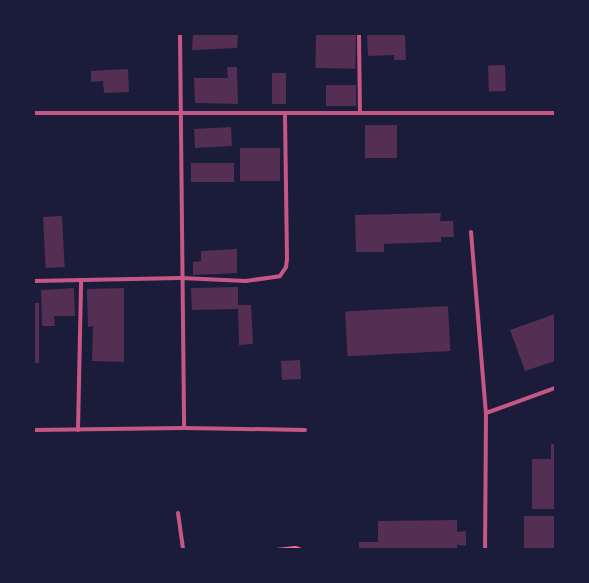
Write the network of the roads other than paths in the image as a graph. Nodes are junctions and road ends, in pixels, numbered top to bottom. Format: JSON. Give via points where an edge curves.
{"nodes":[{"id":1,"x":180,"y":34,"type":"edge"},
{"id":2,"x":359,"y":34,"type":"edge"},
{"id":3,"x":360,"y":112,"type":"junction"},
{"id":4,"x":34,"y":113,"type":"edge"},
{"id":5,"x":555,"y":113,"type":"edge"},
{"id":6,"x":182,"y":114,"type":"junction"},
{"id":7,"x":285,"y":114,"type":"junction"},
{"id":8,"x":471,"y":232,"type":"dead end"},
{"id":9,"x":181,"y":278,"type":"junction"},
{"id":10,"x":34,"y":281,"type":"edge"},
{"id":11,"x":81,"y":281,"type":"junction"},
{"id":12,"x":555,"y":388,"type":"edge"},
{"id":13,"x":486,"y":412,"type":"junction"},
{"id":14,"x":184,"y":428,"type":"junction"},
{"id":15,"x":34,"y":430,"type":"edge"},
{"id":16,"x":78,"y":430,"type":"junction"},
{"id":17,"x":305,"y":430,"type":"dead end"},
{"id":18,"x":178,"y":513,"type":"dead end"},
{"id":19,"x":183,"y":549,"type":"edge"},
{"id":20,"x":484,"y":549,"type":"edge"}],
"edges":[{"from":1,"to":6,"type":"street"},
{"from":2,"to":3,"type":"street"},
{"from":3,"to":5,"type":"street"},
{"from":3,"to":7,"type":"street"},
{"from":4,"to":6,"type":"street"},
{"from":6,"to":7,"type":"street"},
{"from":6,"to":9,"type":"street"},
{"from":7,"to":9,"type":"street","via":[[287,259],[284,272],[274,279],[246,281]]},
{"from":8,"to":13,"type":"street"},
{"from":9,"to":11,"type":"street"},
{"from":9,"to":14,"type":"street"},
{"from":10,"to":11,"type":"street"},
{"from":11,"to":16,"type":"street"},
{"from":12,"to":13,"type":"street"},
{"from":13,"to":20,"type":"street"},
{"from":14,"to":16,"type":"street"},
{"from":14,"to":17,"type":"street"},
{"from":15,"to":16,"type":"street"},
{"from":18,"to":19,"type":"street"}]}
